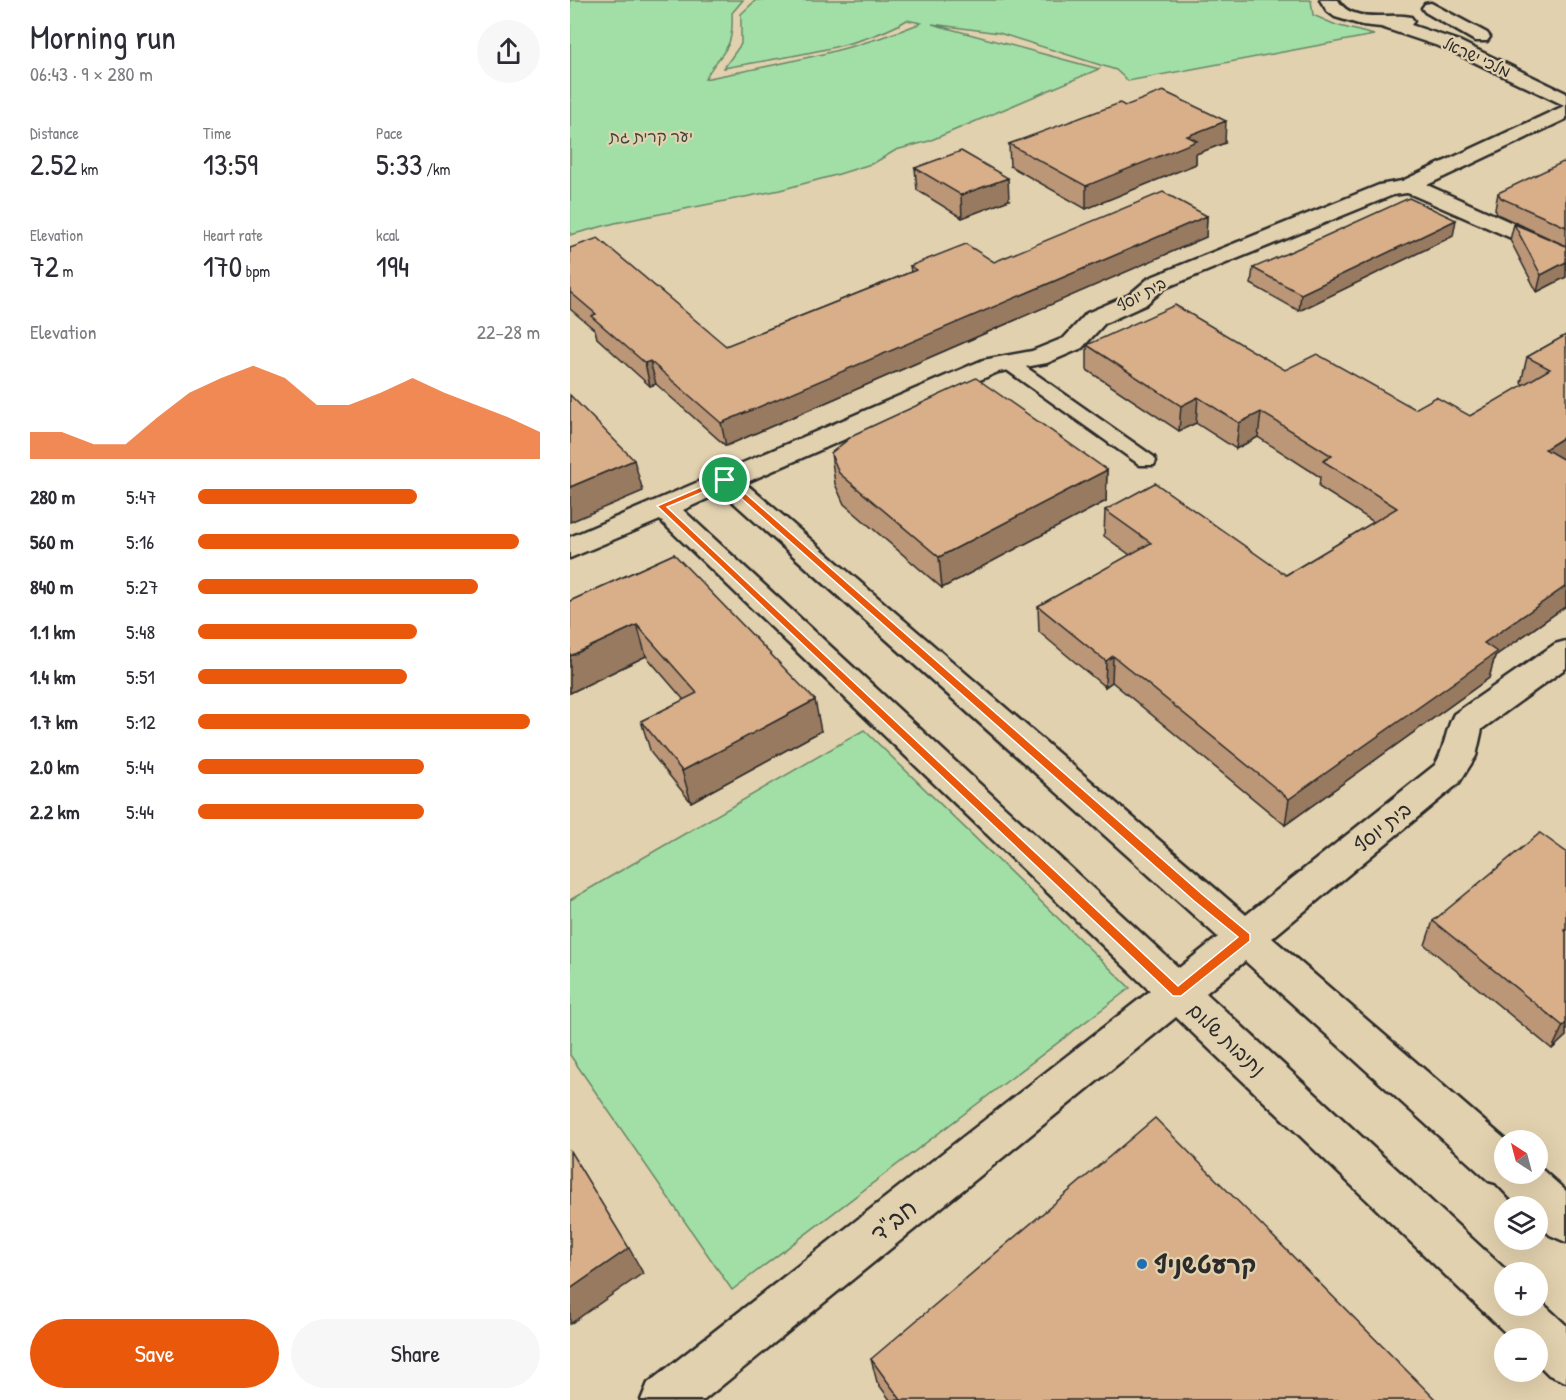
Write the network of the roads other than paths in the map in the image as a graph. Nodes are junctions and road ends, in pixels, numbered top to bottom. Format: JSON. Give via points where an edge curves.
{"nodes":[{"id":1,"x":1329,"y":0,"type":"edge"},
{"id":2,"x":1433,"y":3,"type":"edge"},
{"id":3,"x":1384,"y":22,"type":"junction"},
{"id":4,"x":1502,"y":47,"type":"dead end"},
{"id":5,"x":1566,"y":100,"type":"edge"},
{"id":6,"x":1566,"y":111,"type":"edge"},
{"id":7,"x":1408,"y":186,"type":"junction"},
{"id":8,"x":1566,"y":255,"type":"edge"},
{"id":9,"x":1007,"y":363,"type":"junction"},
{"id":10,"x":1147,"y":461,"type":"dead end"},
{"id":11,"x":725,"y":480,"type":"junction"},
{"id":12,"x":662,"y":506,"type":"junction"},
{"id":13,"x":570,"y":548,"type":"edge"},
{"id":14,"x":1566,"y":652,"type":"edge"},
{"id":15,"x":1246,"y":937,"type":"junction"},
{"id":16,"x":1177,"y":993,"type":"junction"},
{"id":17,"x":1494,"y":1157,"type":"edge"},
{"id":18,"x":1525,"y":1184,"type":"edge"},
{"id":19,"x":1566,"y":1221,"type":"edge"},
{"id":20,"x":1494,"y":1291,"type":"edge"},
{"id":21,"x":1522,"y":1316,"type":"edge"},
{"id":22,"x":1566,"y":1358,"type":"edge"},
{"id":23,"x":665,"y":1400,"type":"edge"}],
"edges":[{"from":1,"to":3,"type":"street","via":[[1345,15]]},
{"from":2,"to":3,"type":"street","via":[[1417,18]]},
{"from":2,"to":4,"type":"street","name":"מלכי ישראל","via":[[1453,23]]},
{"from":3,"to":5,"type":"street","name":"מלכי ישראל","via":[[1453,45]]},
{"from":6,"to":7,"type":"street","name":"בית יוסף"},
{"from":7,"to":8,"type":"street"},
{"from":7,"to":9,"type":"street","name":"בית יוסף","via":[[1379,193],[1157,283],[1137,300],[1096,318],[1073,343],[1038,358]]},
{"from":9,"to":10,"type":"lane"},
{"from":9,"to":11,"type":"street","name":"בית יוסף","via":[[969,374]]},
{"from":11,"to":12,"type":"street","name":"בית יוסף"},
{"from":11,"to":15,"type":"street"},
{"from":12,"to":13,"type":"street","name":"בית יוסף"},
{"from":12,"to":16,"type":"street","name":"נתיבות שלום"},
{"from":14,"to":15,"type":"street","name":"בית יוסף","via":[[1466,723],[1459,756],[1447,774]]},
{"from":15,"to":16,"type":"street","name":"בית יוסף"},
{"from":15,"to":17,"type":"street"},
{"from":16,"to":20,"type":"street","name":"נתיבות שלום"},
{"from":16,"to":23,"type":"street","name":"חב\"ד"},
{"from":18,"to":19,"type":"street"},
{"from":21,"to":22,"type":"street"}]}
